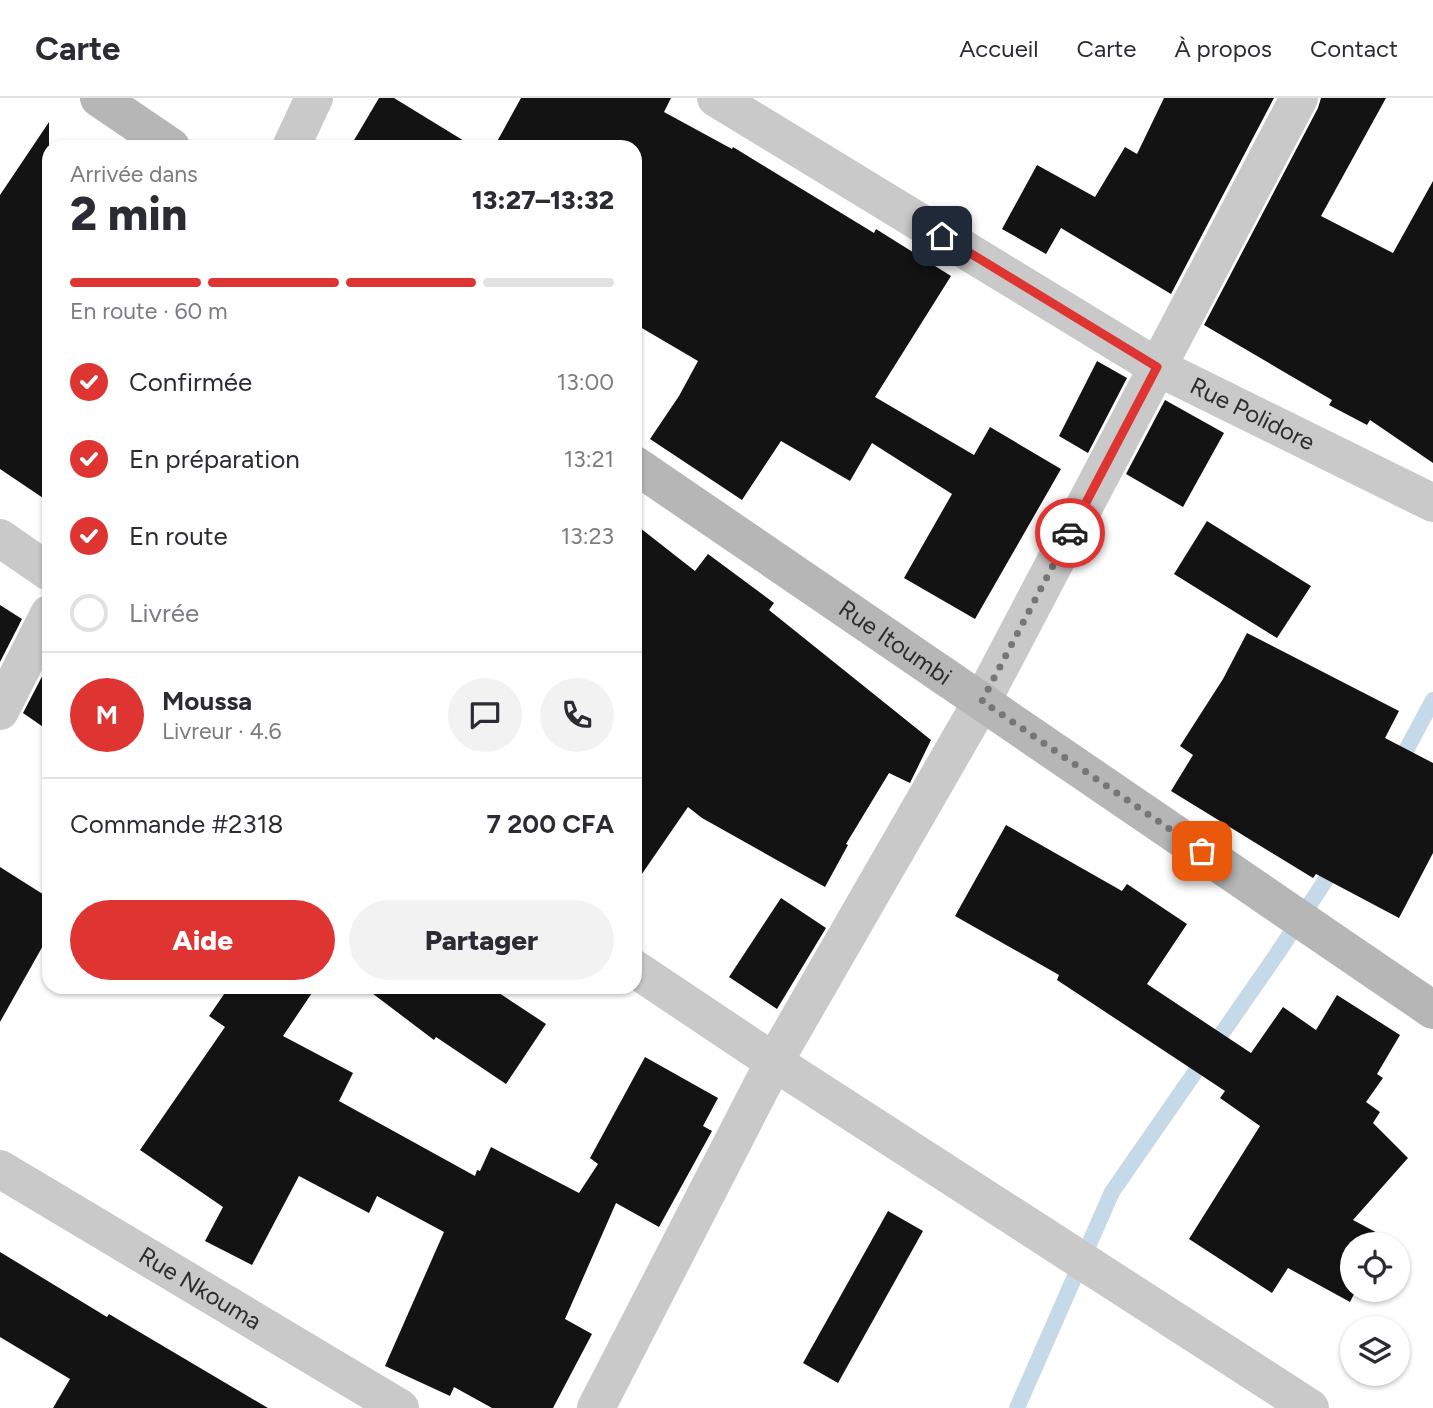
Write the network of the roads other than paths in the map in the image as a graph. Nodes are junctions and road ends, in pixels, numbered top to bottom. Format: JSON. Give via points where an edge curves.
{"nodes":[{"id":1,"x":99,"y":98,"type":"edge"},
{"id":2,"x":314,"y":98,"type":"edge"},
{"id":3,"x":716,"y":98,"type":"edge"},
{"id":4,"x":1298,"y":98,"type":"edge"},
{"id":5,"x":161,"y":140,"type":"edge"},
{"id":6,"x":294,"y":140,"type":"edge"},
{"id":7,"x":1157,"y":367,"type":"junction"},
{"id":8,"x":642,"y":470,"type":"edge"},
{"id":9,"x":1433,"y":503,"type":"edge"},
{"id":10,"x":0,"y":538,"type":"edge"},
{"id":11,"x":42,"y":567,"type":"edge"},
{"id":12,"x":42,"y":628,"type":"edge"},
{"id":13,"x":982,"y":701,"type":"junction"},
{"id":14,"x":0,"y":711,"type":"edge"},
{"id":15,"x":642,"y":974,"type":"edge"},
{"id":16,"x":1433,"y":1010,"type":"edge"},
{"id":17,"x":774,"y":1062,"type":"junction"},
{"id":18,"x":0,"y":1169,"type":"edge"},
{"id":19,"x":400,"y":1408,"type":"edge"},
{"id":20,"x":596,"y":1408,"type":"edge"},
{"id":21,"x":1310,"y":1408,"type":"edge"}],
"edges":[{"from":1,"to":5,"type":"street"},
{"from":2,"to":6,"type":"street"},
{"from":3,"to":7,"type":"street","name":"Rue Polidore"},
{"from":4,"to":7,"type":"street"},
{"from":7,"to":9,"type":"street","name":"Rue Polidore"},
{"from":7,"to":13,"type":"street"},
{"from":8,"to":13,"type":"street","name":"Rue Itoumbi"},
{"from":10,"to":11,"type":"street"},
{"from":12,"to":14,"type":"street"},
{"from":13,"to":16,"type":"street","name":"Rue Itoumbi"},
{"from":13,"to":17,"type":"street"},
{"from":15,"to":17,"type":"street"},
{"from":17,"to":20,"type":"street"},
{"from":17,"to":21,"type":"street"},
{"from":18,"to":19,"type":"street","name":"Rue Nkouma"}]}
